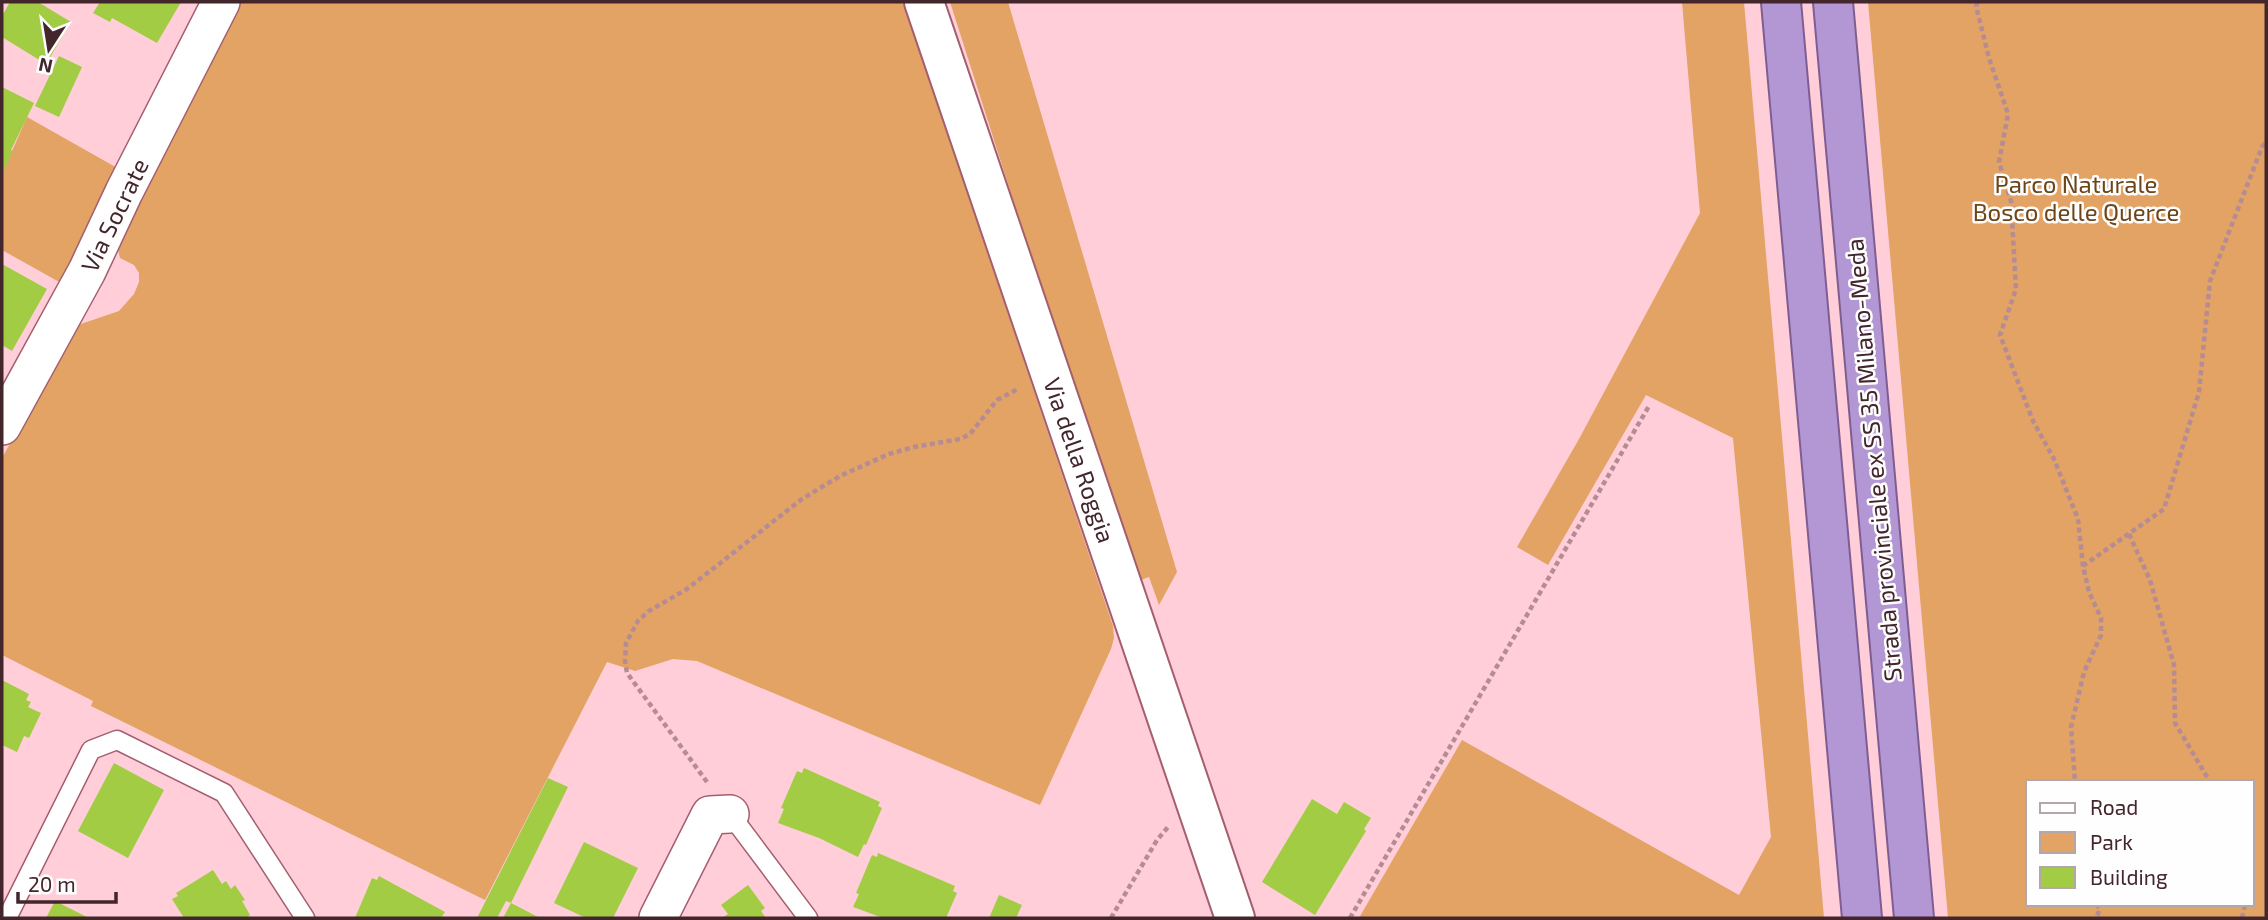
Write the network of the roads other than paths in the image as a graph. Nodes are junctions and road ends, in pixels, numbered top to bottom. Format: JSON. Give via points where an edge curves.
{"nodes":[{"id":1,"x":220,"y":2,"type":"edge"},
{"id":2,"x":924,"y":2,"type":"edge"},
{"id":3,"x":1782,"y":2,"type":"edge"},
{"id":4,"x":1833,"y":2,"type":"edge"},
{"id":5,"x":2,"y":426,"type":"edge"},
{"id":6,"x":730,"y":814,"type":"joint"},
{"id":7,"x":7,"y":918,"type":"edge"},
{"id":8,"x":305,"y":918,"type":"edge"},
{"id":9,"x":658,"y":918,"type":"edge"},
{"id":10,"x":808,"y":918,"type":"edge"},
{"id":11,"x":1235,"y":918,"type":"edge"},
{"id":12,"x":1862,"y":918,"type":"edge"},
{"id":13,"x":1914,"y":918,"type":"edge"}],
"edges":[{"from":1,"to":5,"type":"street","name":"Via Socrate","via":[[87,271]]},
{"from":2,"to":11,"type":"street","name":"Via della Roggia"},
{"from":3,"to":12,"type":"highway"},
{"from":4,"to":13,"type":"highway","name":"Strada provinciale ex SS 35 Milano-Meda"},
{"from":6,"to":9,"type":"street","via":[[710,815]]},
{"from":6,"to":10,"type":"lane"},
{"from":7,"to":8,"type":"lane","via":[[91,750],[117,740],[224,793]]}]}
